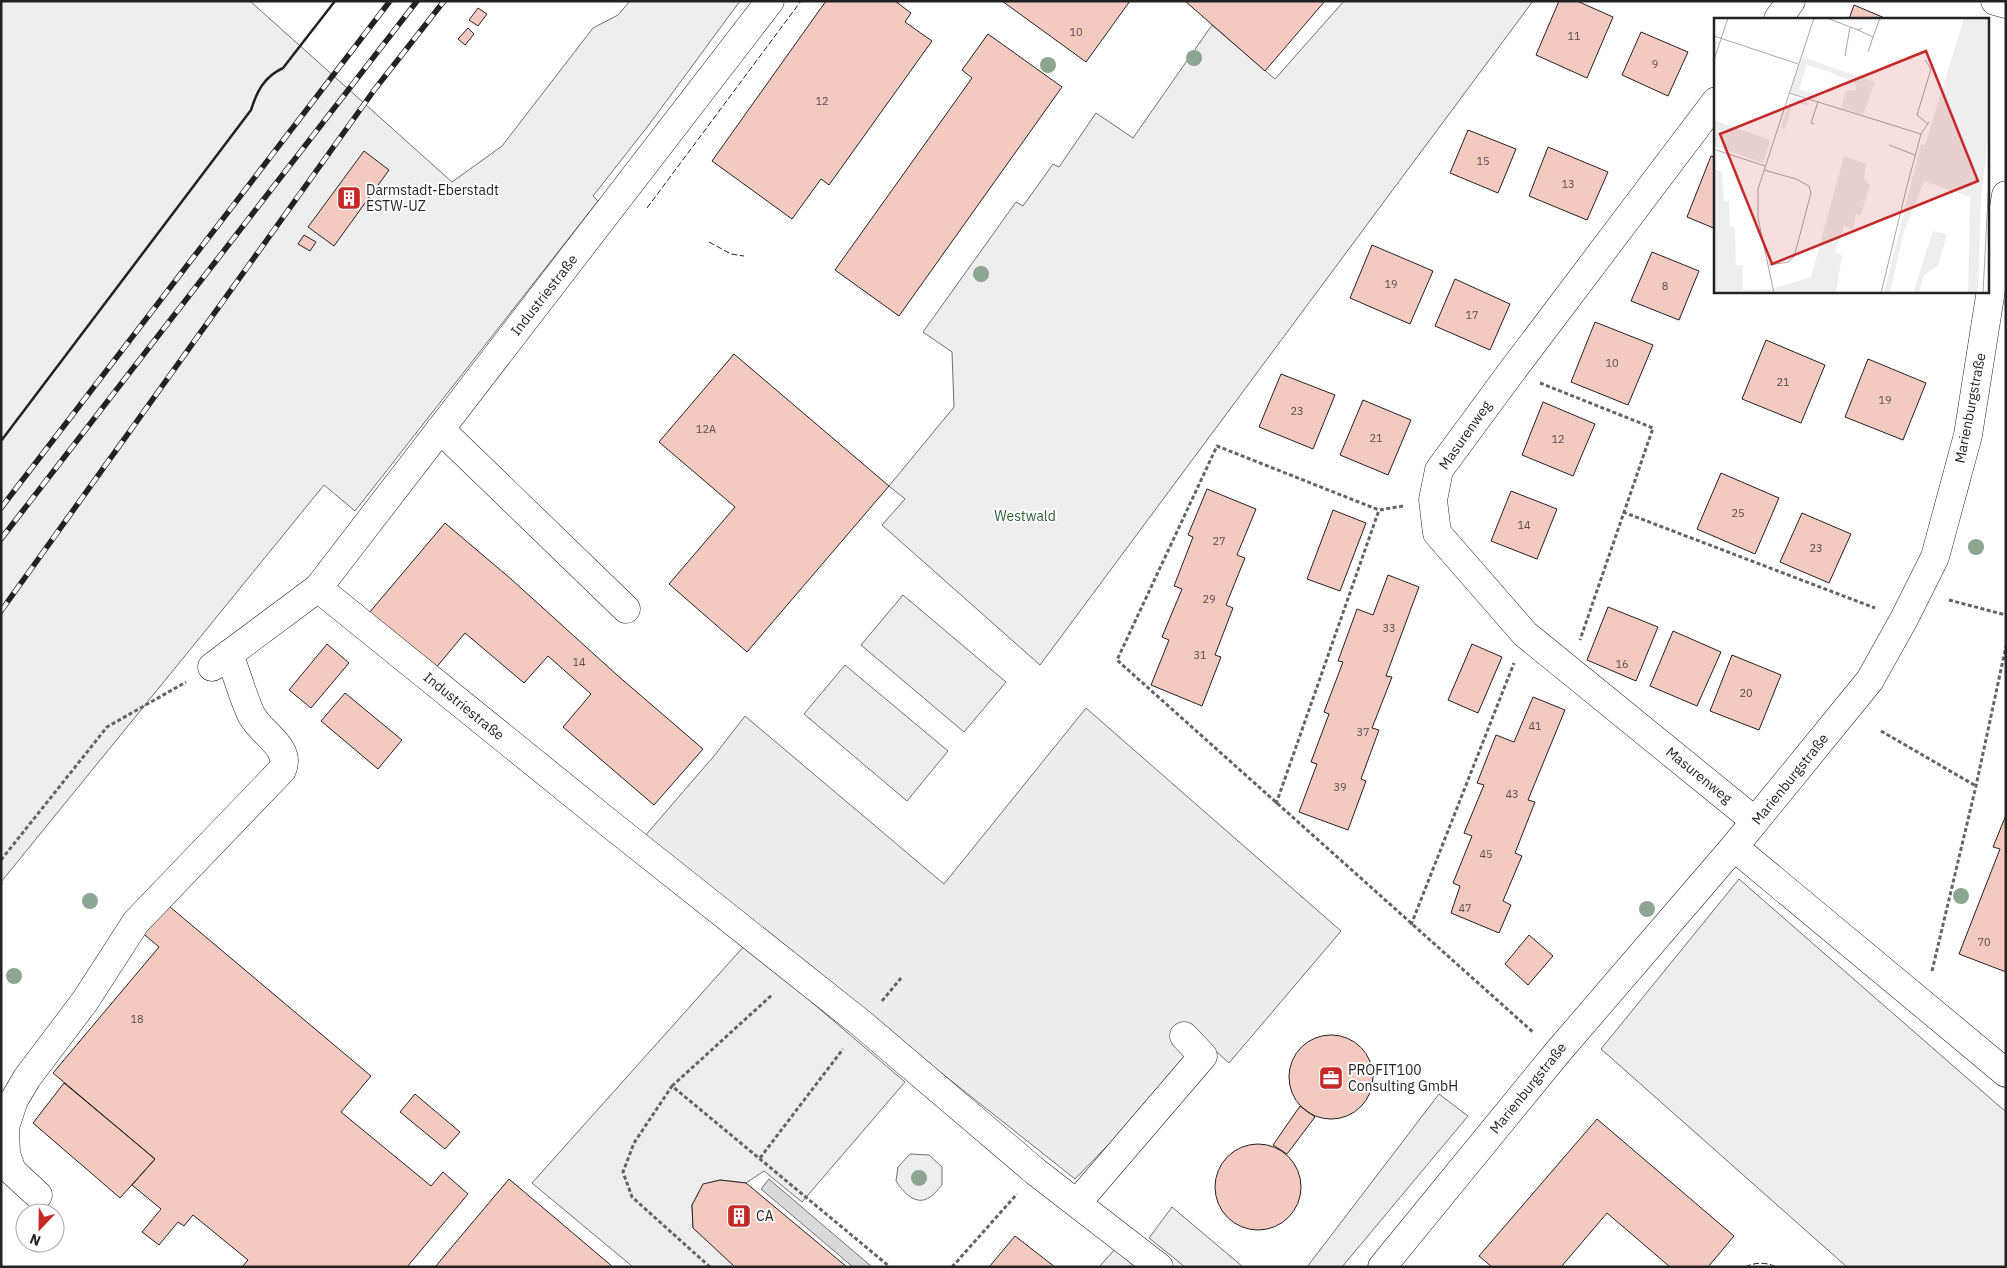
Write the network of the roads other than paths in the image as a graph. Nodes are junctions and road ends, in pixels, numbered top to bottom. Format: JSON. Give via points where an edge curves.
{"nodes":[{"id":1,"x":770,"y":1,"type":"edge"},
{"id":2,"x":1791,"y":1,"type":"edge"},
{"id":3,"x":1995,"y":1,"type":"edge"},
{"id":4,"x":2006,"y":4,"type":"edge"},
{"id":5,"x":1779,"y":18,"type":"edge"},
{"id":6,"x":1714,"y":104,"type":"edge"},
{"id":7,"x":2006,"y":195,"type":"edge"},
{"id":8,"x":440,"y":429,"type":"junction"},
{"id":9,"x":318,"y":588,"type":"junction"},
{"id":10,"x":626,"y":608,"type":"dead end"},
{"id":11,"x":1755,"y":821,"type":"junction"},
{"id":12,"x":1734,"y":846,"type":"junction"},
{"id":13,"x":1184,"y":1036,"type":"dead end"},
{"id":14,"x":2006,"y":1073,"type":"edge"},
{"id":15,"x":38,"y":1195,"type":"dead end"},
{"id":16,"x":1077,"y":1203,"type":"junction"},
{"id":17,"x":1159,"y":1267,"type":"edge"},
{"id":18,"x":1382,"y":1267,"type":"edge"}],
"edges":[{"from":1,"to":8,"type":"street","name":"Industriestraße"},
{"from":2,"to":5,"type":"street"},
{"from":3,"to":4,"type":"street"},
{"from":6,"to":11,"type":"street","name":"Masurenweg","via":[[1439,470],[1433,500],[1437,533],[1525,634]]},
{"from":7,"to":11,"type":"street","name":"Marienburgstraße","via":[[1968,435],[1936,557],[1870,680]]},
{"from":8,"to":9,"type":"street","name":"Industriestraße"},
{"from":8,"to":10,"type":"street"},
{"from":9,"to":15,"type":"street","name":"Industriestraße","via":[[220,660],[252,716],[284,753],[286,762],[282,770],[136,922],[85,1001],[14,1100],[4,1127],[6,1154],[12,1170]]},
{"from":9,"to":16,"type":"street","name":"Industriestraße","via":[[862,1024]]},
{"from":11,"to":12,"type":"street","name":"Marienburgstraße"},
{"from":12,"to":14,"type":"street"},
{"from":12,"to":18,"type":"street","name":"Marienburgstraße","via":[[1557,1053]]},
{"from":13,"to":16,"type":"street","via":[[1204,1056]]},
{"from":16,"to":17,"type":"street","name":"Industriestraße"}]}
